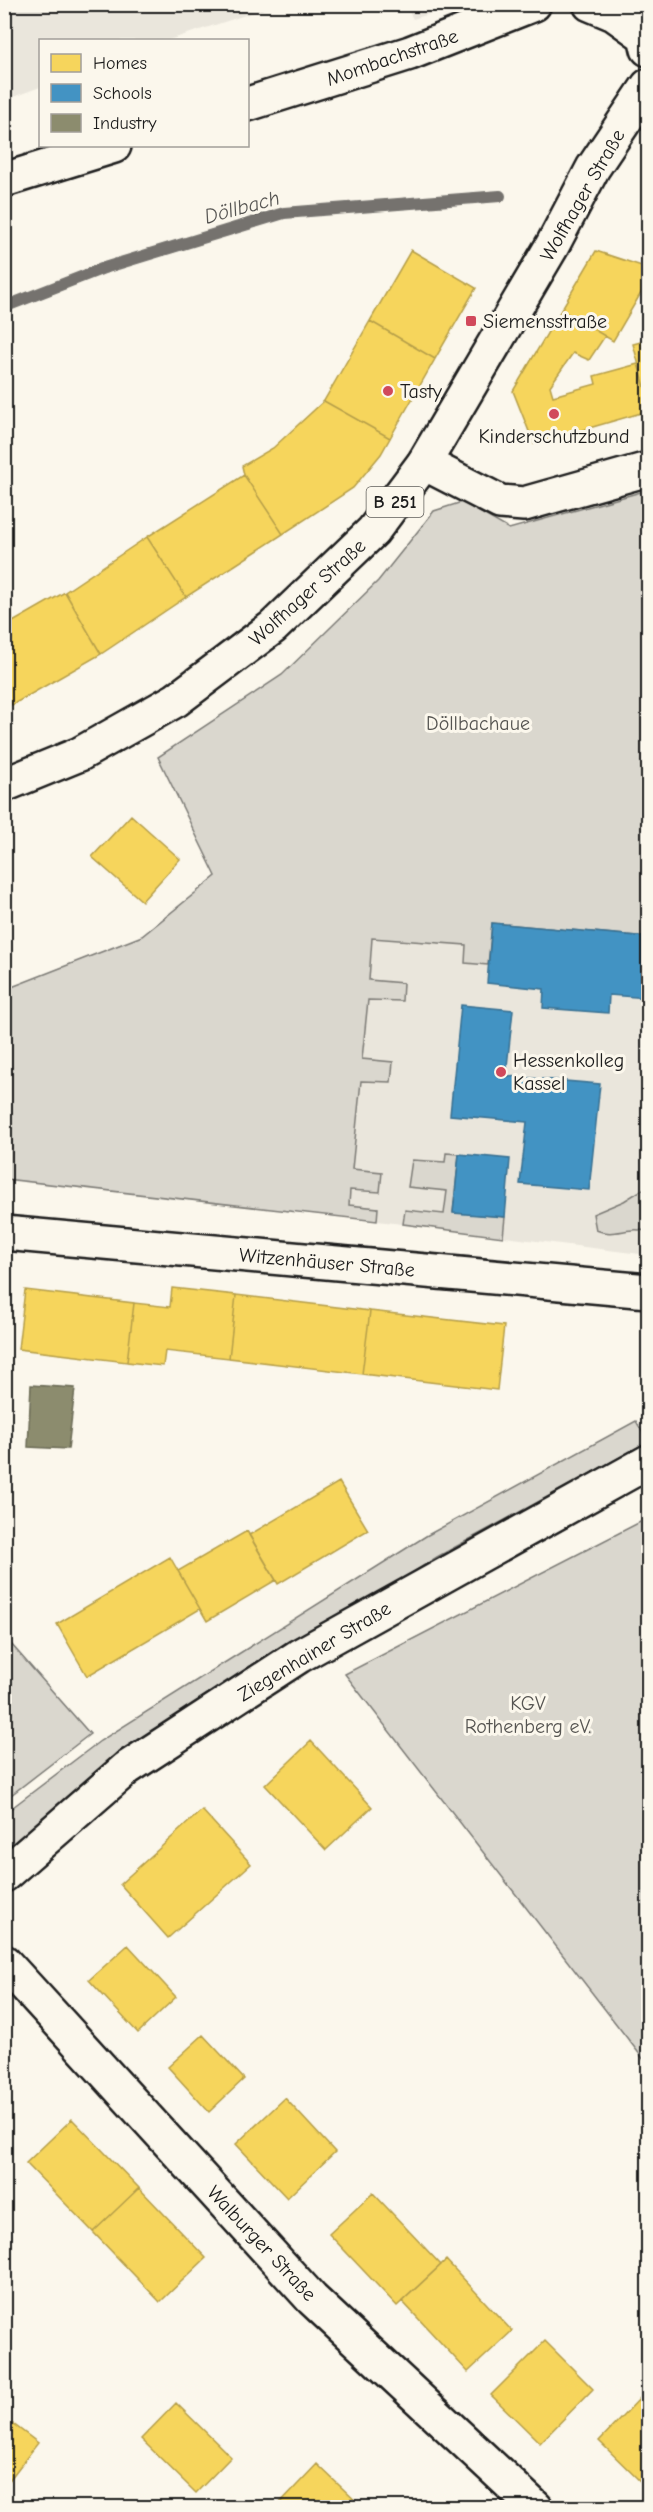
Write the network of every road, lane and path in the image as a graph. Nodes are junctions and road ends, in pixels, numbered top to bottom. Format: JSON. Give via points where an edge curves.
{"nodes":[{"id":1,"x":534,"y":4,"type":"edge"},
{"id":2,"x":590,"y":4,"type":"edge"},
{"id":3,"x":648,"y":49,"type":"edge"},
{"id":4,"x":648,"y":86,"type":"edge"},
{"id":5,"x":249,"y":104,"type":"edge"},
{"id":6,"x":111,"y":147,"type":"edge"},
{"id":7,"x":4,"y":180,"type":"edge"},
{"id":8,"x":424,"y":463,"type":"junction"},
{"id":9,"x":648,"y":469,"type":"edge"},
{"id":10,"x":4,"y":785,"type":"edge"},
{"id":11,"x":4,"y":1233,"type":"edge"},
{"id":12,"x":648,"y":1291,"type":"edge"},
{"id":13,"x":648,"y":1462,"type":"edge"},
{"id":14,"x":4,"y":1875,"type":"edge"},
{"id":15,"x":4,"y":1962,"type":"edge"},
{"id":16,"x":536,"y":2508,"type":"edge"}],
"edges":[{"from":1,"to":5,"type":"street","name":"Mombachstraße","via":[[410,53]]},
{"from":2,"to":3,"type":"street","via":[[614,14],[645,36]]},
{"from":4,"to":8,"type":"street","name":"Wolfhager Straße","number":"B 251","via":[[593,168],[552,246]]},
{"from":6,"to":7,"type":"street"},
{"from":8,"to":9,"type":"street","via":[[500,502],[524,504]]},
{"from":8,"to":10,"type":"street","name":"Wolfhager Straße","number":"B 251","via":[[373,531],[273,627],[176,700],[80,754]]},
{"from":11,"to":12,"type":"street","name":"Witzenhäuser Straße"},
{"from":13,"to":14,"type":"street","name":"Ziegenhainer Straße","via":[[299,1656],[128,1768]]},
{"from":15,"to":16,"type":"street","name":"Walburger Straße","via":[[312,2299]]}]}
